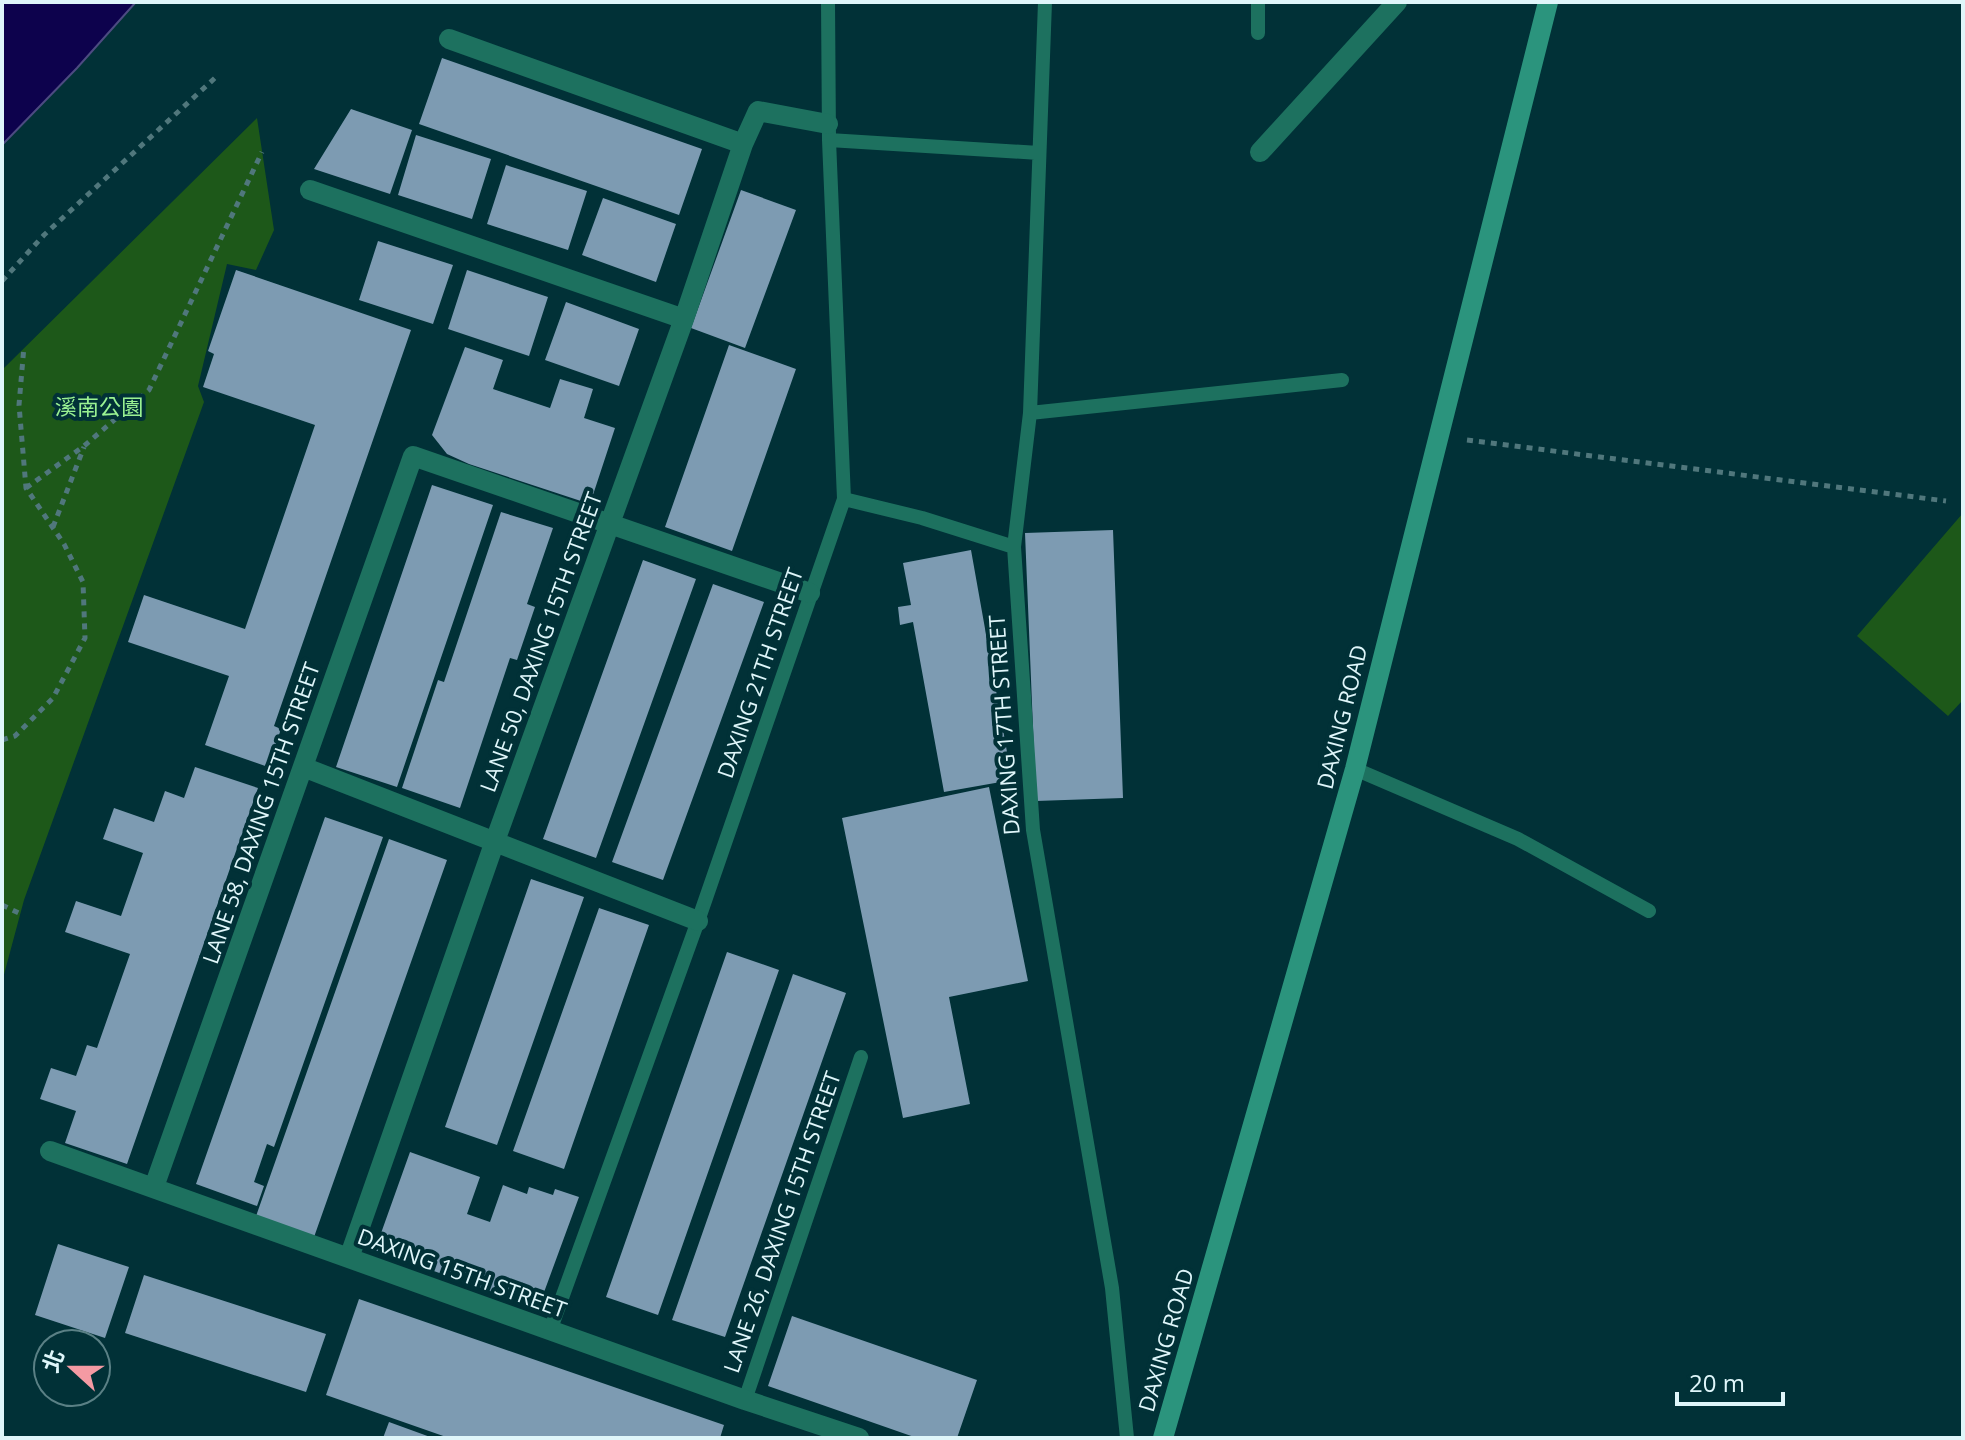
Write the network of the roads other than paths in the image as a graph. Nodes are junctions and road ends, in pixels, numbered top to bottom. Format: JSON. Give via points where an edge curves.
{"nodes":[{"id":1,"x":828,"y":2,"type":"edge"},
{"id":2,"x":1045,"y":2,"type":"edge"},
{"id":3,"x":1258,"y":2,"type":"edge"},
{"id":4,"x":1397,"y":2,"type":"edge"},
{"id":5,"x":1548,"y":2,"type":"edge"},
{"id":6,"x":1258,"y":33,"type":"dead end"},
{"id":7,"x":449,"y":39,"type":"dead end"},
{"id":8,"x":829,"y":132,"type":"junction"},
{"id":9,"x":743,"y":144,"type":"junction"},
{"id":10,"x":1260,"y":152,"type":"dead end"},
{"id":11,"x":1039,"y":153,"type":"junction"},
{"id":12,"x":310,"y":190,"type":"dead end"},
{"id":13,"x":684,"y":319,"type":"junction"},
{"id":14,"x":1342,"y":380,"type":"dead end"},
{"id":15,"x":1030,"y":413,"type":"junction"},
{"id":16,"x":844,"y":499,"type":"junction"},
{"id":17,"x":610,"y":524,"type":"junction"},
{"id":18,"x":1014,"y":547,"type":"junction"},
{"id":19,"x":810,"y":593,"type":"junction"},
{"id":20,"x":303,"y":767,"type":"junction"},
{"id":21,"x":1355,"y":769,"type":"junction"},
{"id":22,"x":495,"y":841,"type":"junction"},
{"id":23,"x":1649,"y":911,"type":"dead end"},
{"id":24,"x":698,"y":921,"type":"junction"},
{"id":25,"x":861,"y":1057,"type":"dead end"},
{"id":26,"x":50,"y":1151,"type":"dead end"},
{"id":27,"x":154,"y":1187,"type":"junction"},
{"id":28,"x":349,"y":1258,"type":"junction"},
{"id":29,"x":550,"y":1331,"type":"junction"},
{"id":30,"x":745,"y":1400,"type":"junction"},
{"id":31,"x":859,"y":1438,"type":"edge"},
{"id":32,"x":1127,"y":1438,"type":"edge"},
{"id":33,"x":1163,"y":1438,"type":"edge"}],
"edges":[{"from":1,"to":8,"type":"lane","name":"DAXING 21TH STREET"},
{"from":2,"to":11,"type":"lane","name":"DAXING 17TH STREET"},
{"from":3,"to":6,"type":"lane"},
{"from":4,"to":10,"type":"street"},
{"from":5,"to":21,"type":"main road","name":"DAXING ROAD"},
{"from":7,"to":9,"type":"street"},
{"from":8,"to":9,"type":"street","name":"LANE 50, DAXING 15TH STREET","via":[[758,111]]},
{"from":8,"to":11,"type":"lane"},
{"from":8,"to":16,"type":"lane","name":"DAXING 21TH STREET"},
{"from":9,"to":13,"type":"street","name":"LANE 50, DAXING 15TH STREET"},
{"from":11,"to":15,"type":"lane","name":"DAXING 17TH STREET"},
{"from":12,"to":13,"type":"street"},
{"from":13,"to":17,"type":"street","name":"LANE 50, DAXING 15TH STREET"},
{"from":14,"to":15,"type":"lane"},
{"from":15,"to":18,"type":"lane","name":"DAXING 17TH STREET"},
{"from":16,"to":18,"type":"lane"},
{"from":16,"to":19,"type":"lane","name":"DAXING 21TH STREET"},
{"from":17,"to":19,"type":"street"},
{"from":17,"to":20,"type":"street","name":"LANE 58, DAXING 15TH STREET","via":[[413,456]]},
{"from":17,"to":22,"type":"street","name":"LANE 50, DAXING 15TH STREET"},
{"from":18,"to":32,"type":"lane","name":"DAXING 17TH STREET","via":[[1033,830],[1112,1288]]},
{"from":19,"to":24,"type":"lane","name":"DAXING 21TH STREET"},
{"from":20,"to":22,"type":"street"},
{"from":20,"to":27,"type":"street","name":"LANE 58, DAXING 15TH STREET"},
{"from":21,"to":23,"type":"lane","via":[[1518,839]]},
{"from":21,"to":33,"type":"main road","name":"DAXING ROAD"},
{"from":22,"to":24,"type":"street"},
{"from":22,"to":28,"type":"street","name":"LANE 50, DAXING 15TH STREET"},
{"from":24,"to":29,"type":"lane","name":"DAXING 21TH STREET"},
{"from":25,"to":30,"type":"lane","name":"LANE 26, DAXING 15TH STREET"},
{"from":26,"to":27,"type":"street","name":"DAXING 15TH STREET"},
{"from":27,"to":28,"type":"street","name":"DAXING 15TH STREET"},
{"from":28,"to":29,"type":"street","name":"DAXING 15TH STREET"},
{"from":29,"to":30,"type":"street","name":"DAXING 15TH STREET"},
{"from":30,"to":31,"type":"street","name":"DAXING 15TH STREET"}]}
